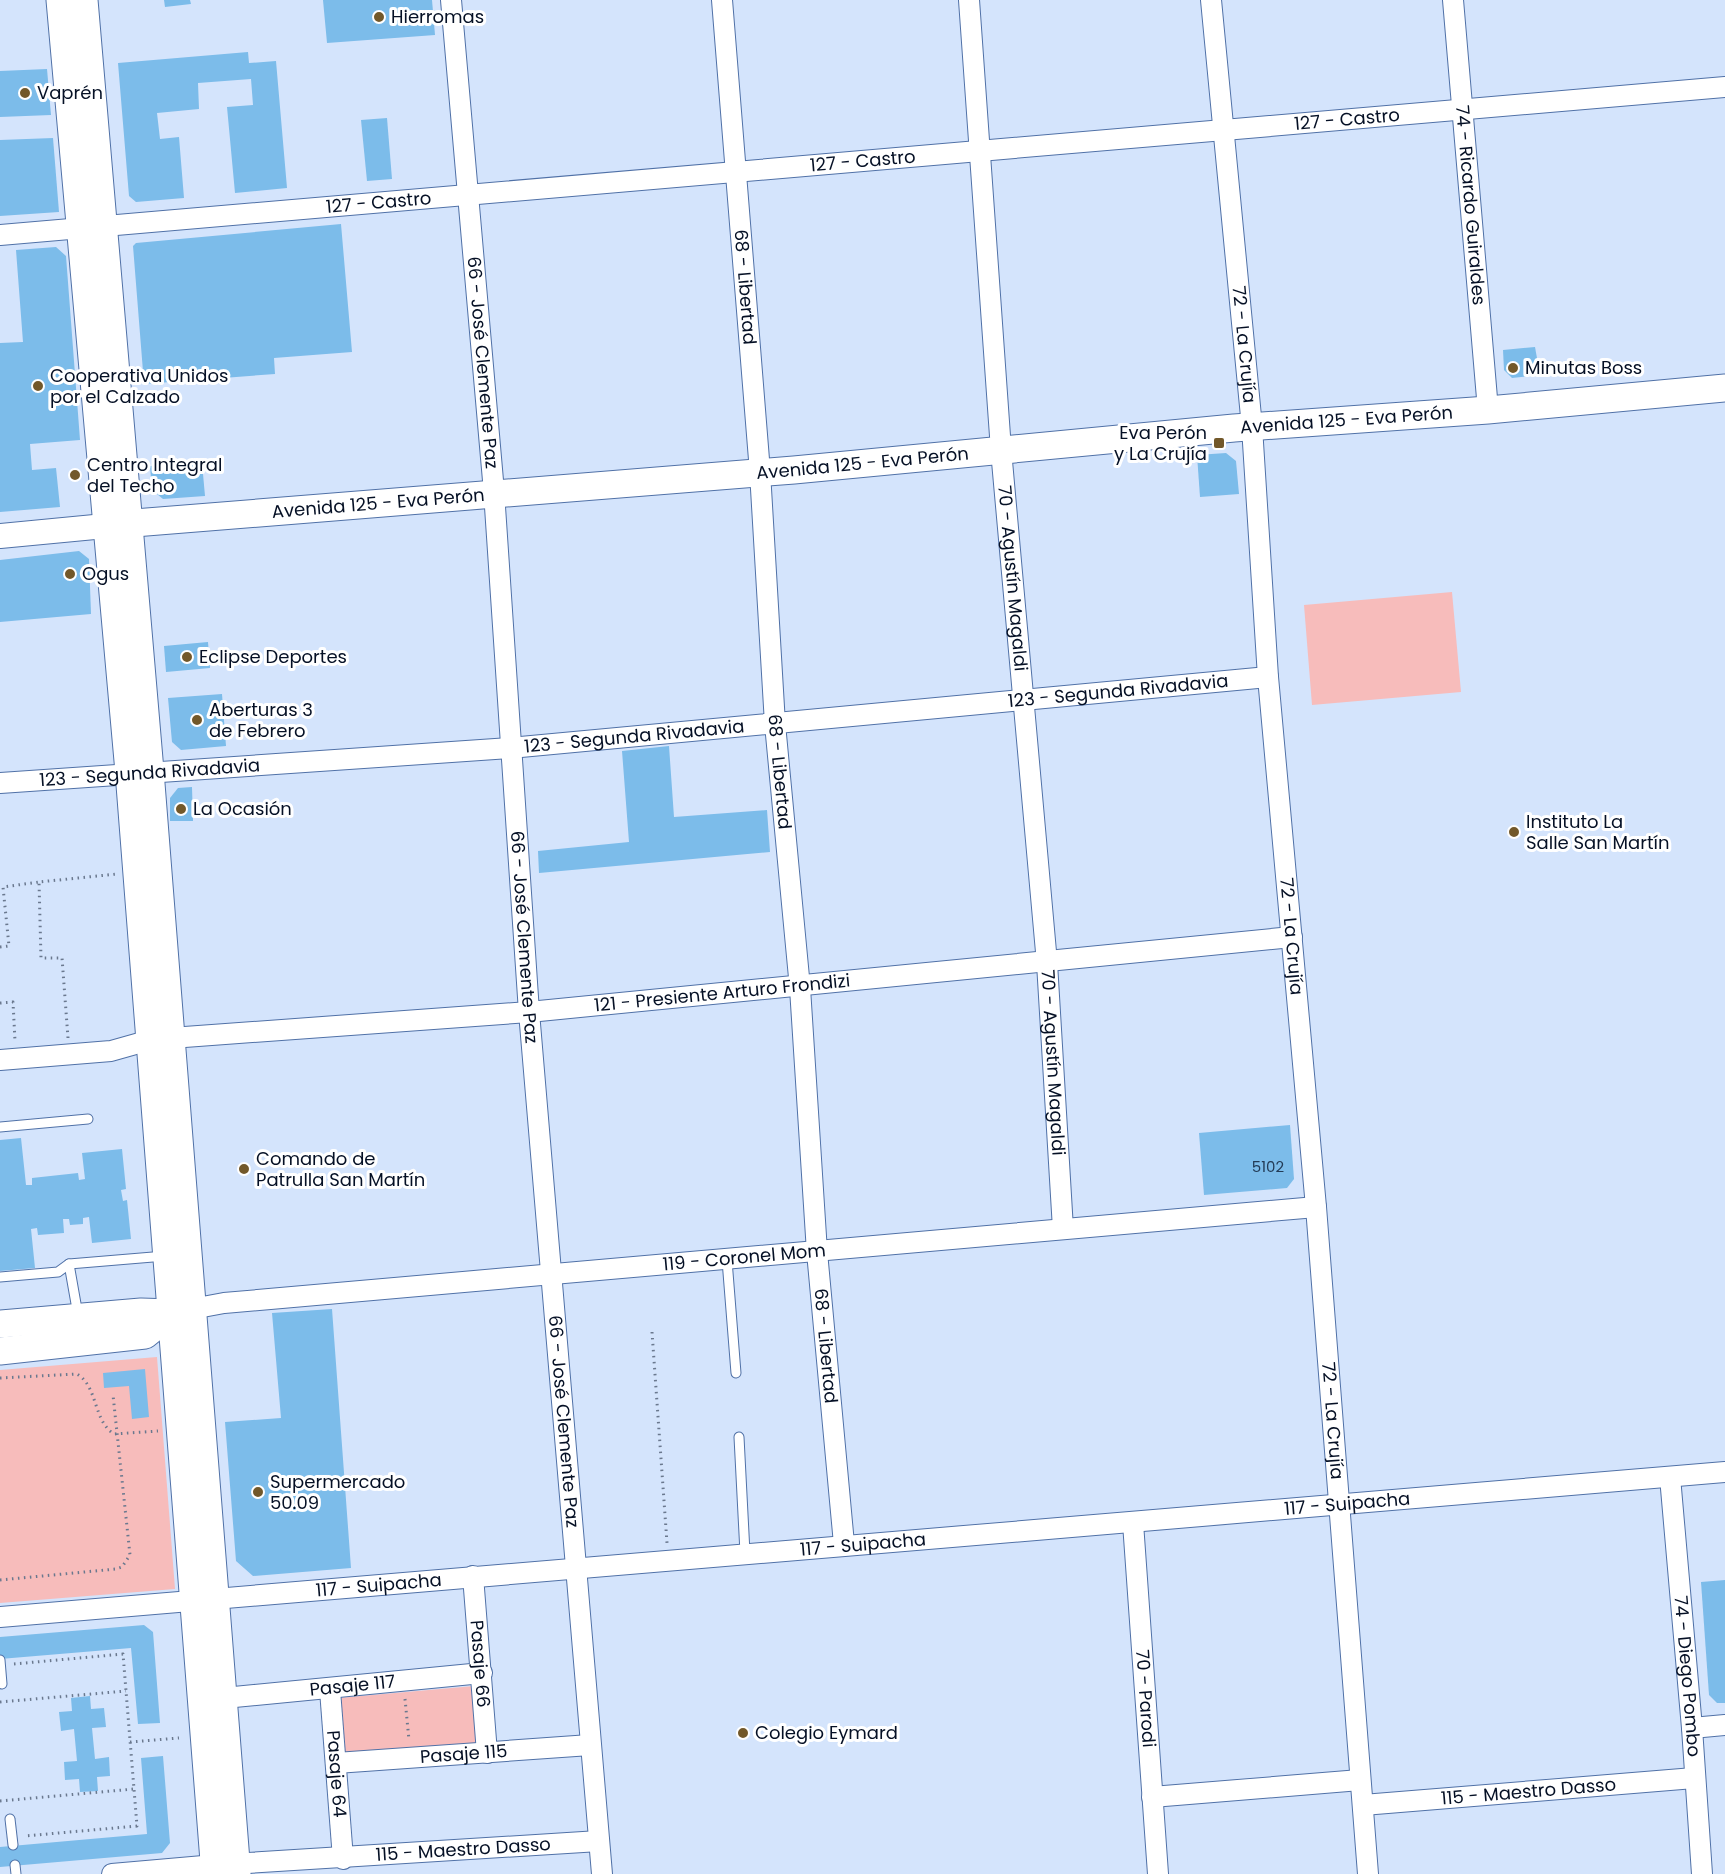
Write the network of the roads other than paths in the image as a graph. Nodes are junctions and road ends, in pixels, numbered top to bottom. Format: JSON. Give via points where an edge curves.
{"nodes":[{"id":1,"x":60,"y":0,"type":"edge"},
{"id":2,"x":84,"y":0,"type":"edge"},
{"id":3,"x":451,"y":0,"type":"edge"},
{"id":4,"x":722,"y":0,"type":"edge"},
{"id":5,"x":969,"y":0,"type":"edge"},
{"id":6,"x":1211,"y":0,"type":"edge"},
{"id":7,"x":1453,"y":0,"type":"edge"},
{"id":8,"x":1725,"y":87,"type":"edge"},
{"id":9,"x":1463,"y":111,"type":"junction"},
{"id":10,"x":1223,"y":132,"type":"junction"},
{"id":11,"x":980,"y":150,"type":"junction"},
{"id":12,"x":736,"y":172,"type":"junction"},
{"id":13,"x":467,"y":195,"type":"junction"},
{"id":14,"x":93,"y":228,"type":"junction"},
{"id":15,"x":0,"y":235,"type":"edge"},
{"id":16,"x":1725,"y":388,"type":"edge"},
{"id":17,"x":1488,"y":410,"type":"junction"},
{"id":18,"x":1252,"y":427,"type":"junction"},
{"id":19,"x":1001,"y":450,"type":"junction"},
{"id":20,"x":760,"y":472,"type":"junction"},
{"id":21,"x":494,"y":492,"type":"junction"},
{"id":22,"x":116,"y":525,"type":"junction"},
{"id":23,"x":0,"y":536,"type":"edge"},
{"id":24,"x":1268,"y":677,"type":"junction"},
{"id":25,"x":1022,"y":700,"type":"junction"},
{"id":26,"x":775,"y":724,"type":"junction"},
{"id":27,"x":510,"y":748,"type":"junction"},
{"id":28,"x":140,"y":772,"type":"junction"},
{"id":29,"x":0,"y":783,"type":"edge"},
{"id":30,"x":1293,"y":937,"type":"junction"},
{"id":31,"x":1047,"y":963,"type":"junction"},
{"id":32,"x":800,"y":988,"type":"junction"},
{"id":33,"x":529,"y":1012,"type":"junction"},
{"id":34,"x":160,"y":1039,"type":"junction"},
{"id":35,"x":8,"y":1060,"type":"edge"},
{"id":36,"x":88,"y":1119,"type":"dead end"},
{"id":37,"x":0,"y":1127,"type":"edge"},
{"id":38,"x":1316,"y":1208,"type":"junction"},
{"id":39,"x":1064,"y":1229,"type":"junction"},
{"id":40,"x":817,"y":1252,"type":"junction"},
{"id":41,"x":167,"y":1256,"type":"junction"},
{"id":42,"x":727,"y":1260,"type":"junction"},
{"id":43,"x":69,"y":1264,"type":"junction"},
{"id":44,"x":550,"y":1274,"type":"junction"},
{"id":45,"x":0,"y":1277,"type":"edge"},
{"id":46,"x":182,"y":1310,"type":"junction"},
{"id":47,"x":78,"y":1317,"type":"junction"},
{"id":48,"x":0,"y":1324,"type":"edge"},
{"id":49,"x":0,"y":1350,"type":"edge"},
{"id":50,"x":736,"y":1373,"type":"dead end"},
{"id":51,"x":739,"y":1437,"type":"dead end"},
{"id":52,"x":1725,"y":1472,"type":"edge"},
{"id":53,"x":1670,"y":1477,"type":"junction"},
{"id":54,"x":1339,"y":1504,"type":"junction"},
{"id":55,"x":1133,"y":1523,"type":"junction"},
{"id":56,"x":844,"y":1544,"type":"junction"},
{"id":57,"x":745,"y":1553,"type":"junction"},
{"id":58,"x":578,"y":1567,"type":"junction"},
{"id":59,"x":473,"y":1576,"type":"junction"},
{"id":60,"x":206,"y":1600,"type":"junction"},
{"id":61,"x":0,"y":1617,"type":"edge"},
{"id":62,"x":0,"y":1660,"type":"edge"},
{"id":63,"x":1,"y":1665,"type":"edge"},
{"id":64,"x":482,"y":1673,"type":"junction"},
{"id":65,"x":2,"y":1684,"type":"dead end"},
{"id":66,"x":330,"y":1690,"type":"junction"},
{"id":67,"x":224,"y":1698,"type":"junction"},
{"id":68,"x":1725,"y":1725,"type":"edge"},
{"id":69,"x":1692,"y":1728,"type":"junction"},
{"id":70,"x":590,"y":1745,"type":"junction"},
{"id":71,"x":487,"y":1753,"type":"junction"},
{"id":72,"x":336,"y":1762,"type":"junction"},
{"id":73,"x":1694,"y":1778,"type":"junction"},
{"id":74,"x":1360,"y":1780,"type":"junction"},
{"id":75,"x":1152,"y":1797,"type":"junction"},
{"id":76,"x":1363,"y":1805,"type":"junction"},
{"id":77,"x":10,"y":1819,"type":"dead end"},
{"id":78,"x":13,"y":1841,"type":"road end"},
{"id":79,"x":599,"y":1841,"type":"junction"},
{"id":80,"x":344,"y":1859,"type":"junction"},
{"id":81,"x":226,"y":1870,"type":"edge"},
{"id":82,"x":112,"y":1874,"type":"edge"},
{"id":83,"x":602,"y":1874,"type":"edge"},
{"id":84,"x":1158,"y":1874,"type":"edge"},
{"id":85,"x":1368,"y":1874,"type":"edge"},
{"id":86,"x":1702,"y":1874,"type":"edge"}],
"edges":[{"from":1,"to":14,"type":"main road"},
{"from":2,"to":14,"type":"main road"},
{"from":3,"to":13,"type":"street","name":"66 - José Clemente Paz"},
{"from":4,"to":12,"type":"street","name":"68 - Libertad"},
{"from":5,"to":11,"type":"street","name":"70 - Agustín Magaldi"},
{"from":6,"to":10,"type":"street","name":"72 - La Crujía"},
{"from":7,"to":9,"type":"street","name":"74 - Ricardo Guiraldes"},
{"from":8,"to":9,"type":"street","name":"127 - Castro"},
{"from":9,"to":10,"type":"street","name":"127 - Castro"},
{"from":9,"to":17,"type":"street","name":"74 - Ricardo Guiraldes"},
{"from":10,"to":11,"type":"street","name":"127 - Castro"},
{"from":10,"to":18,"type":"street","name":"72 - La Crujía"},
{"from":11,"to":12,"type":"street","name":"127 - Castro"},
{"from":11,"to":19,"type":"street","name":"70 - Agustín Magaldi"},
{"from":12,"to":13,"type":"street","name":"127 - Castro"},
{"from":12,"to":20,"type":"street","name":"68 - Libertad"},
{"from":13,"to":14,"type":"street","name":"127 - Castro"},
{"from":13,"to":21,"type":"street","name":"66 - José Clemente Paz"},
{"from":14,"to":15,"type":"street","name":"127 - Castro"},
{"from":14,"to":22,"type":"main road"},
{"from":16,"to":17,"type":"main road","name":"Avenida 125 - Eva Perón"},
{"from":17,"to":18,"type":"main road","name":"Avenida 125 - Eva Perón"},
{"from":18,"to":19,"type":"main road","name":"Avenida 125 - Eva Perón"},
{"from":18,"to":24,"type":"street","name":"72 - La Crujía"},
{"from":19,"to":20,"type":"main road","name":"Avenida 125 - Eva Perón"},
{"from":19,"to":25,"type":"street","name":"70 - Agustín Magaldi"},
{"from":20,"to":21,"type":"main road","name":"Avenida 125 - Eva Perón"},
{"from":20,"to":26,"type":"street","name":"68 - Libertad"},
{"from":21,"to":22,"type":"main road","name":"Avenida 125 - Eva Perón"},
{"from":21,"to":27,"type":"street","name":"66 - José Clemente Paz"},
{"from":22,"to":23,"type":"street","name":"Avenida 125 - Eva Perón"},
{"from":22,"to":28,"type":"main road"},
{"from":24,"to":25,"type":"street","name":"123 - Segunda Rivadavia"},
{"from":24,"to":30,"type":"street","name":"72 - La Crujía"},
{"from":25,"to":26,"type":"street","name":"123 - Segunda Rivadavia"},
{"from":25,"to":31,"type":"street","name":"70 - Agustín Magaldi"},
{"from":26,"to":27,"type":"street","name":"123 - Segunda Rivadavia"},
{"from":26,"to":32,"type":"street","name":"68 - Libertad"},
{"from":27,"to":28,"type":"street","name":"123 - Segunda Rivadavia"},
{"from":27,"to":33,"type":"street","name":"66 - José Clemente Paz"},
{"from":28,"to":29,"type":"street","name":"123 - Segunda Rivadavia"},
{"from":28,"to":34,"type":"main road"},
{"from":30,"to":31,"type":"street","name":"121 - Presiente Arturo Frondizi"},
{"from":30,"to":38,"type":"street","name":"72 - La Crujía"},
{"from":31,"to":32,"type":"street","name":"121 - Presiente Arturo Frondizi"},
{"from":31,"to":39,"type":"street","name":"70 - Agustín Magaldi"},
{"from":32,"to":33,"type":"street","name":"121 - Presiente Arturo Frondizi"},
{"from":32,"to":40,"type":"street","name":"68 - Libertad"},
{"from":33,"to":34,"type":"street","name":"121 - Presiente Arturo Frondizi"},
{"from":33,"to":44,"type":"street","name":"66 - José Clemente Paz"},
{"from":34,"to":35,"type":"street","name":"121 - Presiente Arturo Frondizi","via":[[111,1051]]},
{"from":34,"to":41,"type":"main road"},
{"from":34,"to":46,"type":"main road"},
{"from":36,"to":37,"type":"lane"},
{"from":38,"to":39,"type":"street","name":"119 - Coronel Mom"},
{"from":38,"to":54,"type":"street","name":"72 - La Crujía"},
{"from":39,"to":40,"type":"street","name":"119 - Coronel Mom"},
{"from":40,"to":42,"type":"street","name":"119 - Coronel Mom"},
{"from":40,"to":56,"type":"street","name":"68 - Libertad"},
{"from":41,"to":43,"type":"lane"},
{"from":41,"to":46,"type":"main road"},
{"from":42,"to":44,"type":"street","name":"119 - Coronel Mom"},
{"from":42,"to":50,"type":"lane"},
{"from":43,"to":45,"type":"lane","via":[[58,1272]]},
{"from":43,"to":47,"type":"lane"},
{"from":44,"to":46,"type":"street","name":"119 - Coronel Mom"},
{"from":44,"to":58,"type":"street","name":"66 - José Clemente Paz"},
{"from":46,"to":47,"type":"main road","name":"119 - Coronel Mom"},
{"from":46,"to":49,"type":"main road","via":[[145,1335]]},
{"from":46,"to":60,"type":"main road"},
{"from":46,"to":60,"type":"main road","via":[[180,1430]]},
{"from":47,"to":48,"type":"main road","name":"119 - Coronel Mom"},
{"from":51,"to":57,"type":"lane"},
{"from":52,"to":53,"type":"street","name":"117 - Suipacha"},
{"from":53,"to":54,"type":"street","name":"117 - Suipacha"},
{"from":53,"to":69,"type":"street","name":"74 - Diego Pombo"},
{"from":54,"to":55,"type":"street","name":"117 - Suipacha"},
{"from":54,"to":74,"type":"street","name":"72 - La Crujía"},
{"from":55,"to":56,"type":"street","name":"117 - Suipacha"},
{"from":55,"to":75,"type":"street","name":"70 - Parodi"},
{"from":56,"to":57,"type":"street","name":"117 - Suipacha"},
{"from":57,"to":58,"type":"street","name":"117 - Suipacha"},
{"from":58,"to":59,"type":"street","name":"117 - Suipacha"},
{"from":58,"to":70,"type":"street","name":"66 - José Clemente Paz"},
{"from":59,"to":60,"type":"street","name":"117 - Suipacha"},
{"from":59,"to":64,"type":"street","name":"Pasaje 66"},
{"from":60,"to":61,"type":"street","name":"117 - Suipacha"},
{"from":60,"to":67,"type":"main road"},
{"from":60,"to":81,"type":"main road"},
{"from":62,"to":63,"type":"lane"},
{"from":63,"to":65,"type":"lane"},
{"from":64,"to":66,"type":"street","name":"Pasaje 117"},
{"from":64,"to":71,"type":"street","name":"Pasaje 66"},
{"from":66,"to":67,"type":"street","name":"Pasaje 117"},
{"from":66,"to":72,"type":"street","name":"Pasaje 64"},
{"from":67,"to":81,"type":"main road"},
{"from":68,"to":69,"type":"street"},
{"from":69,"to":73,"type":"street","name":"74 - Diego Pombo"},
{"from":70,"to":71,"type":"street","name":"Pasaje 115"},
{"from":70,"to":79,"type":"street","name":"66 - José Clemente Paz"},
{"from":71,"to":72,"type":"street","name":"Pasaje 115"},
{"from":72,"to":80,"type":"street","name":"Pasaje 64"},
{"from":73,"to":76,"type":"street","name":"115 - Maestro Dasso"},
{"from":73,"to":86,"type":"street","name":"74 - Diego Pombo"},
{"from":74,"to":75,"type":"street"},
{"from":74,"to":76,"type":"street","name":"72 - La Crujía"},
{"from":75,"to":84,"type":"street","name":"70 - Parodi"},
{"from":76,"to":85,"type":"street","name":"72 - La Crujía"},
{"from":77,"to":78,"type":"lane"},
{"from":79,"to":80,"type":"street","name":"115 - Maestro Dasso"},
{"from":79,"to":83,"type":"street","name":"66 - José Clemente Paz"},
{"from":80,"to":81,"type":"street","name":"115 - Maestro Dasso"},
{"from":81,"to":82,"type":"street","name":"115 - Maestro Dasso"}]}
